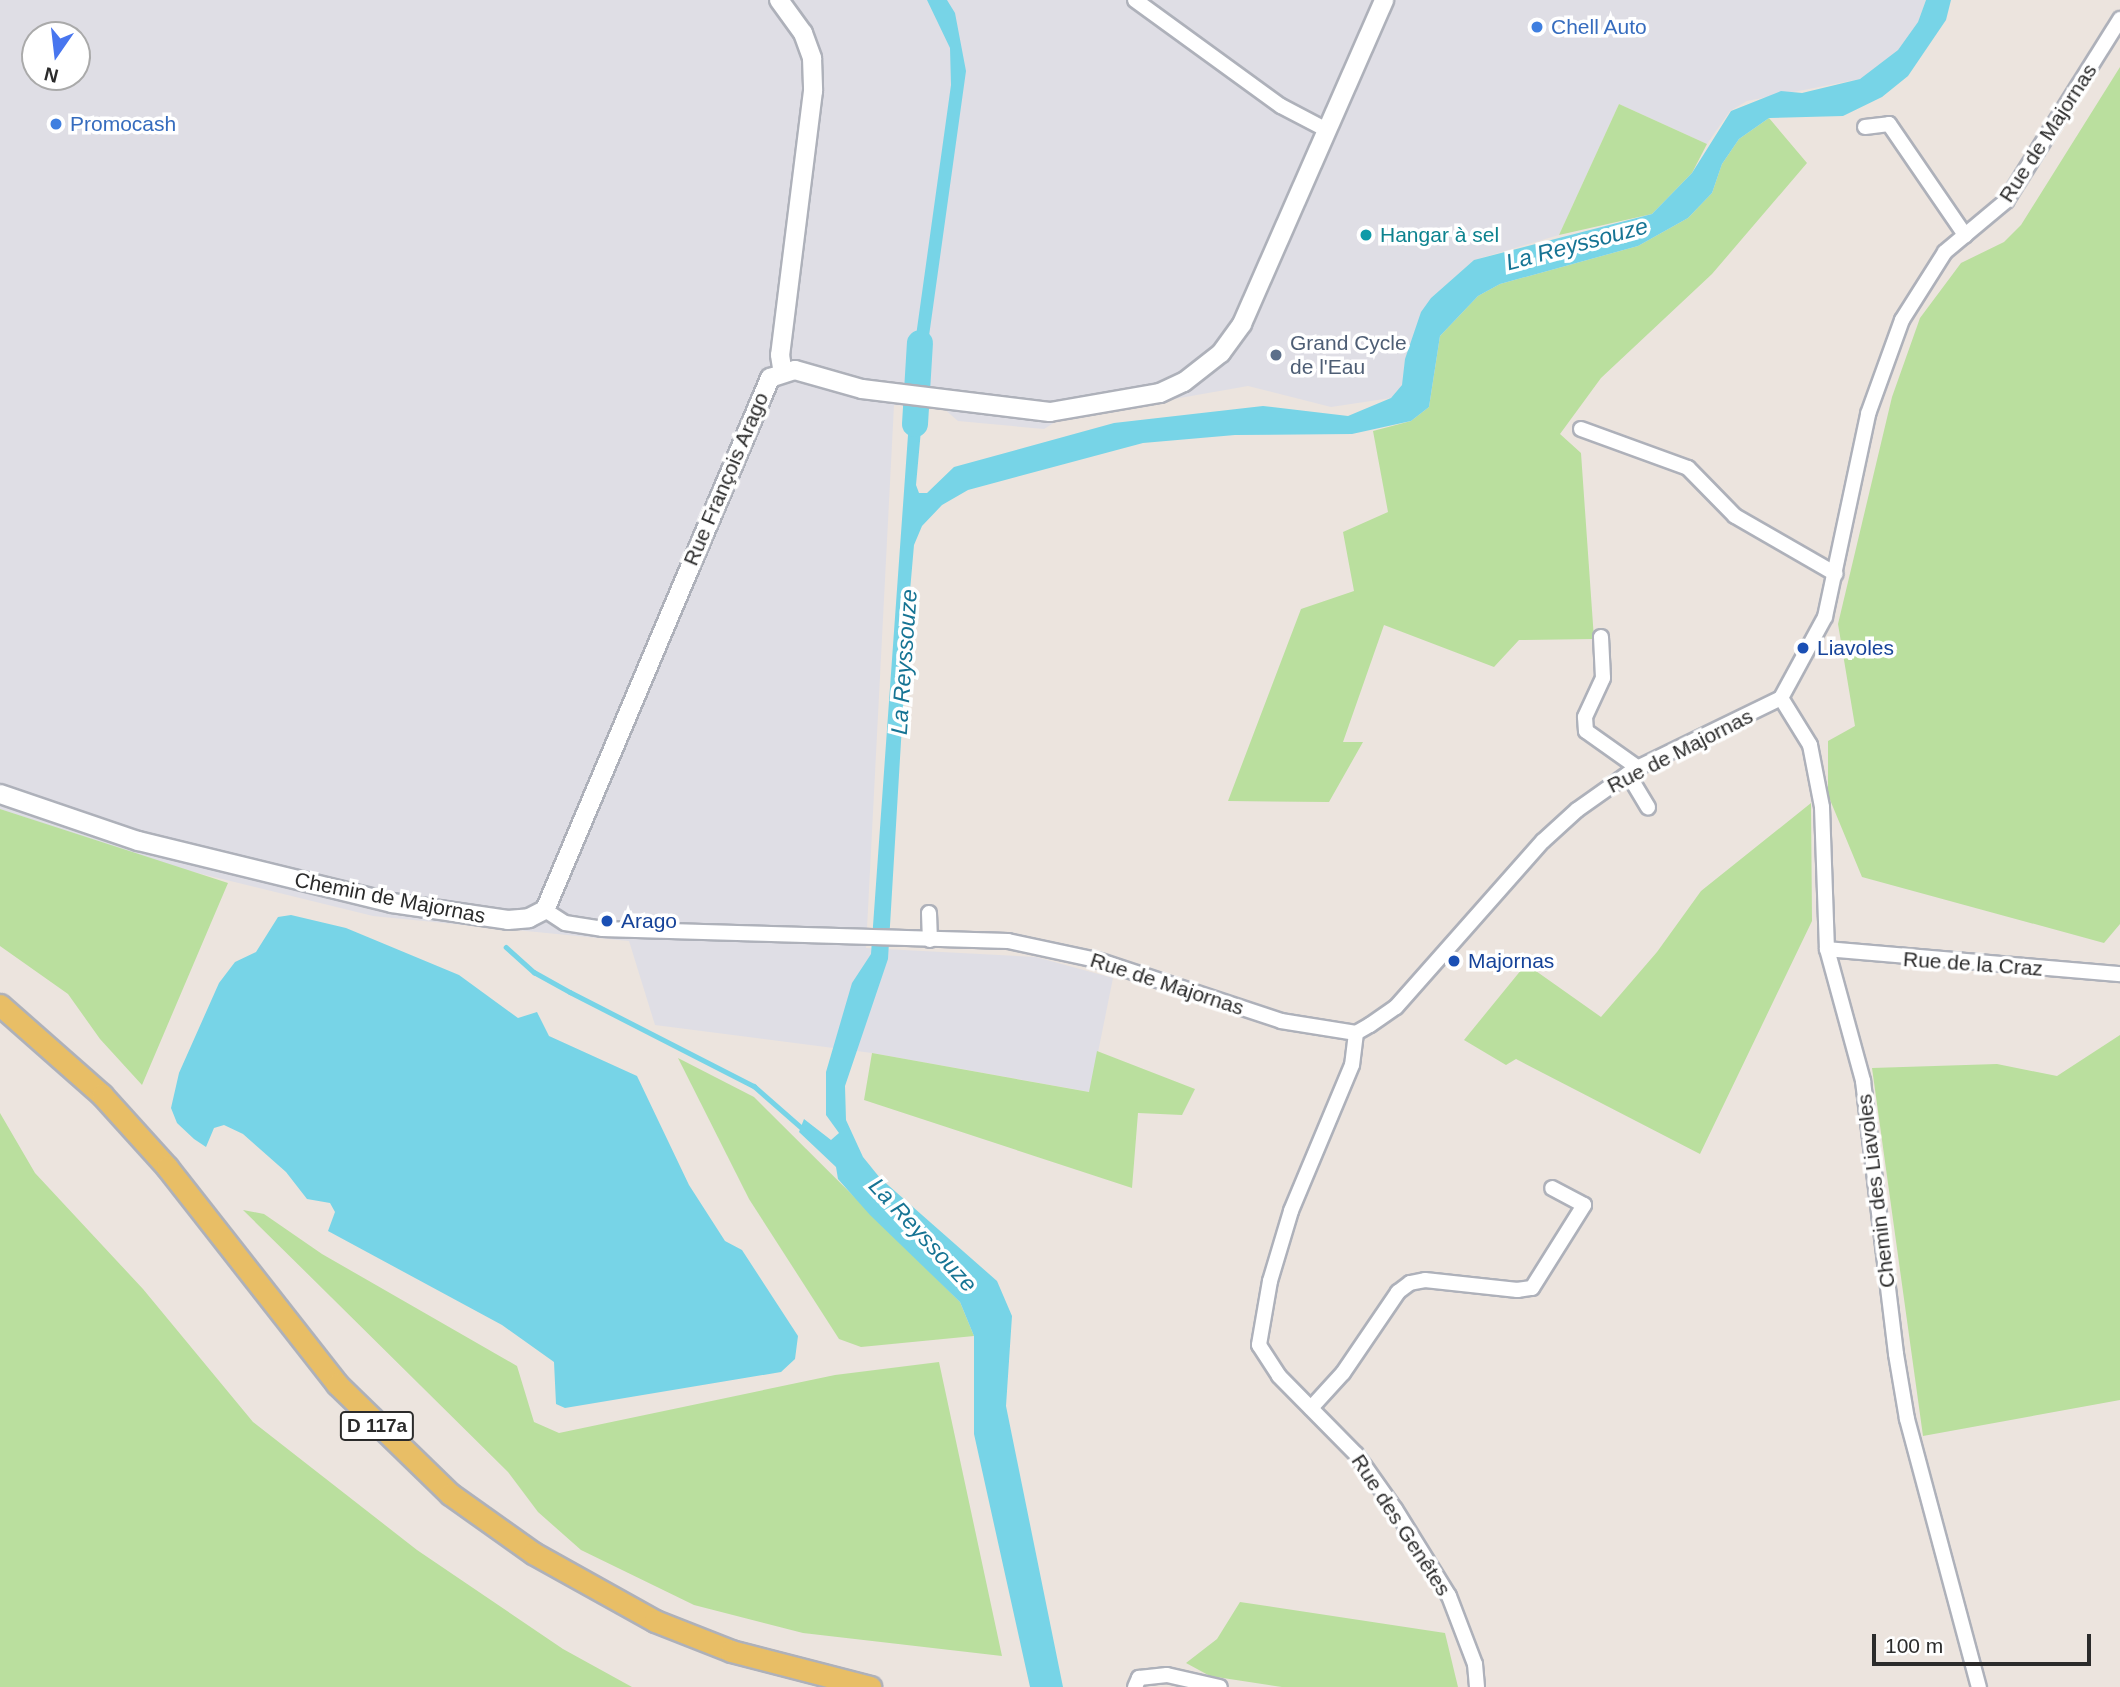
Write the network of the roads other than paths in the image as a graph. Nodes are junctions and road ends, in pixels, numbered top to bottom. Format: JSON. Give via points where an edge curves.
{"nodes":[{"id":1,"x":779,"y":0,"type":"edge"},
{"id":2,"x":1135,"y":0,"type":"edge"},
{"id":3,"x":1384,"y":0,"type":"edge"},
{"id":4,"x":2120,"y":19,"type":"edge"},
{"id":5,"x":1865,"y":127,"type":"dead end"},
{"id":6,"x":1326,"y":130,"type":"junction"},
{"id":7,"x":1965,"y":235,"type":"junction"},
{"id":8,"x":783,"y":373,"type":"junction"},
{"id":9,"x":1581,"y":429,"type":"dead end"},
{"id":10,"x":1836,"y":575,"type":"junction"},
{"id":11,"x":1601,"y":637,"type":"dead end"},
{"id":12,"x":1781,"y":698,"type":"junction"},
{"id":13,"x":1633,"y":771,"type":"junction"},
{"id":14,"x":0,"y":793,"type":"edge"},
{"id":15,"x":1648,"y":807,"type":"dead end"},
{"id":16,"x":545,"y":910,"type":"junction"},
{"id":17,"x":929,"y":913,"type":"dead end"},
{"id":18,"x":930,"y":940,"type":"junction"},
{"id":19,"x":1827,"y":950,"type":"junction"},
{"id":20,"x":2120,"y":974,"type":"edge"},
{"id":21,"x":0,"y":1005,"type":"edge"},
{"id":22,"x":1356,"y":1033,"type":"junction"},
{"id":23,"x":1552,"y":1188,"type":"dead end"},
{"id":24,"x":1311,"y":1408,"type":"junction"},
{"id":25,"x":870,"y":1687,"type":"edge"},
{"id":26,"x":1135,"y":1687,"type":"edge"},
{"id":27,"x":1220,"y":1687,"type":"edge"},
{"id":28,"x":1477,"y":1687,"type":"edge"},
{"id":29,"x":1979,"y":1687,"type":"edge"}],
"edges":[{"from":1,"to":8,"type":"street","name":"Rue François Arago","via":[[803,33],[812,58],[813,91],[780,355]]},
{"from":2,"to":6,"type":"street","via":[[1281,106]]},
{"from":3,"to":6,"type":"street"},
{"from":4,"to":7,"type":"street","name":"Rue de Majornas","via":[[2006,201]]},
{"from":5,"to":7,"type":"street","via":[[1889,124]]},
{"from":6,"to":8,"type":"street","via":[[1242,324],[1221,353],[1184,382],[1160,393],[1050,412],[862,389],[795,370]]},
{"from":7,"to":10,"type":"street","name":"Rue de Majornas","via":[[1945,252],[1920,287],[1884,359],[1856,465]]},
{"from":8,"to":16,"type":"street","name":"Rue François Arago","via":[[770,378],[762,391]]},
{"from":9,"to":10,"type":"street","via":[[1688,468],[1735,516]]},
{"from":10,"to":12,"type":"street","name":"Rue de Majornas","via":[[1819,632]]},
{"from":11,"to":13,"type":"street","via":[[1603,678],[1585,717],[1586,731]]},
{"from":12,"to":13,"type":"street","name":"Rue de Majornas"},
{"from":12,"to":19,"type":"street","name":"Chemin des Liavoles","via":[[1810,745],[1822,807]]},
{"from":13,"to":15,"type":"street"},
{"from":13,"to":22,"type":"street","name":"Rue de Majornas","via":[[1543,841],[1396,1007]]},
{"from":14,"to":16,"type":"street","name":"Chemin de Majornas","via":[[138,841],[392,902],[508,920],[529,918]]},
{"from":16,"to":18,"type":"street","name":"Rue de Majornas","via":[[579,927]]},
{"from":17,"to":18,"type":"street"},
{"from":18,"to":22,"type":"street","name":"Rue de Majornas","via":[[1046,947],[1281,1021]]},
{"from":19,"to":20,"type":"street","name":"Rue de la Craz"},
{"from":19,"to":29,"type":"street","name":"Chemin des Liavoles","via":[[1863,1081],[1907,1419]]},
{"from":21,"to":25,"type":"main road","number":"D 117a","via":[[110,1103],[167,1167],[338,1384],[450,1494],[544,1560],[655,1620],[731,1651]]},
{"from":22,"to":24,"type":"street","name":"Rue des Genêtes","via":[[1352,1065],[1291,1211],[1270,1281],[1259,1345],[1279,1376]]},
{"from":23,"to":24,"type":"street","via":[[1584,1205],[1532,1288],[1425,1280],[1410,1283],[1398,1292],[1343,1373]]},
{"from":24,"to":28,"type":"street","name":"Rue des Genêtes","via":[[1356,1454],[1449,1596],[1475,1664]]},
{"from":26,"to":27,"type":"street","via":[[1139,1678],[1167,1675]]}]}
